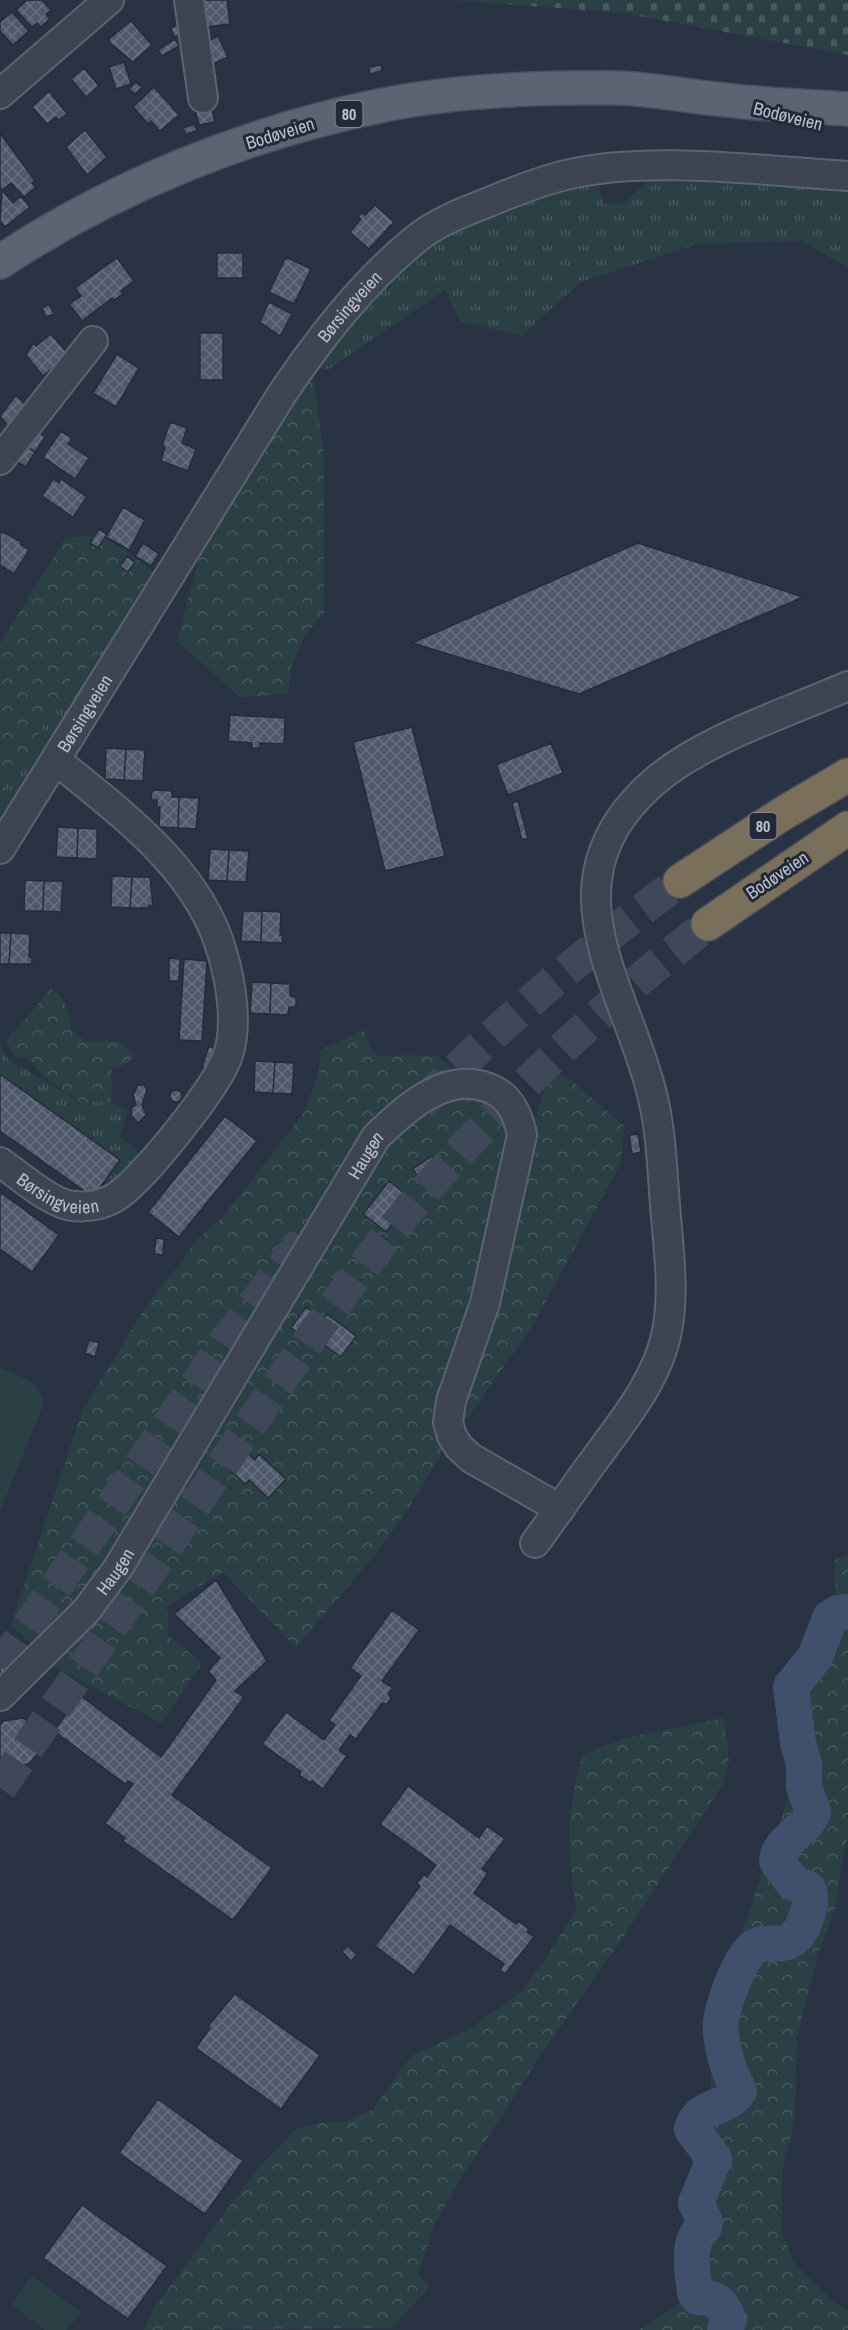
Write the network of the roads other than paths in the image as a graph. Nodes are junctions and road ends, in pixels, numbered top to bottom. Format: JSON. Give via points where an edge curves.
{"nodes":[{"id":1,"x":109,"y":0,"type":"edge"},
{"id":2,"x":189,"y":0,"type":"edge"},
{"id":3,"x":0,"y":94,"type":"edge"},
{"id":4,"x":203,"y":98,"type":"dead end"},
{"id":5,"x":728,"y":101,"type":"junction"},
{"id":6,"x":848,"y":109,"type":"edge"},
{"id":7,"x":848,"y":131,"type":"edge"},
{"id":8,"x":848,"y":176,"type":"edge"},
{"id":9,"x":0,"y":262,"type":"edge"},
{"id":10,"x":93,"y":340,"type":"dead end"},
{"id":11,"x":0,"y":460,"type":"edge"},
{"id":12,"x":848,"y":686,"type":"edge"},
{"id":13,"x":56,"y":760,"type":"junction"},
{"id":14,"x":848,"y":775,"type":"edge"},
{"id":15,"x":848,"y":828,"type":"edge"},
{"id":16,"x":0,"y":849,"type":"edge"},
{"id":17,"x":680,"y":881,"type":"tunnel mouth"},
{"id":18,"x":708,"y":924,"type":"tunnel mouth"},
{"id":19,"x":0,"y":1162,"type":"edge"},
{"id":20,"x":560,"y":1509,"type":"junction"},
{"id":21,"x":535,"y":1543,"type":"dead end"},
{"id":22,"x":0,"y":1696,"type":"edge"}],
"edges":[{"from":1,"to":3,"type":"street"},
{"from":2,"to":4,"type":"street"},
{"from":5,"to":6,"type":"main road","name":"Bodøveien","number":"80"},
{"from":5,"to":7,"type":"main road","name":"Bodøveien","number":"80"},
{"from":5,"to":9,"type":"main road","name":"Bodøveien","number":"80","via":[[608,88],[452,96],[379,106],[289,129],[202,158],[45,232]]},
{"from":8,"to":13,"type":"street","name":"Børsingveien","via":[[646,166],[586,172],[488,202],[440,223],[416,239],[317,342]]},
{"from":10,"to":11,"type":"street"},
{"from":12,"to":20,"type":"street","via":[[730,737],[674,767],[629,808],[604,855],[596,891],[597,926],[608,972],[643,1063],[655,1109],[670,1309],[664,1345],[650,1378]]},
{"from":13,"to":16,"type":"street","name":"Børsingveien"},
{"from":13,"to":19,"type":"street","name":"Børsingveien","via":[[159,850],[203,905],[227,969],[231,1042],[216,1079],[171,1139],[127,1187],[103,1203],[59,1203]]},
{"from":14,"to":17,"type":"highway","number":"80"},
{"from":15,"to":18,"type":"highway","name":"Bodøveien"},
{"from":20,"to":21,"type":"street"},
{"from":20,"to":22,"type":"street","name":"Haugen","via":[[471,1458],[459,1447],[448,1422],[451,1401],[485,1303],[522,1135],[519,1117],[510,1103],[487,1087],[462,1083],[421,1099],[376,1137],[118,1568],[86,1611]]}]}
